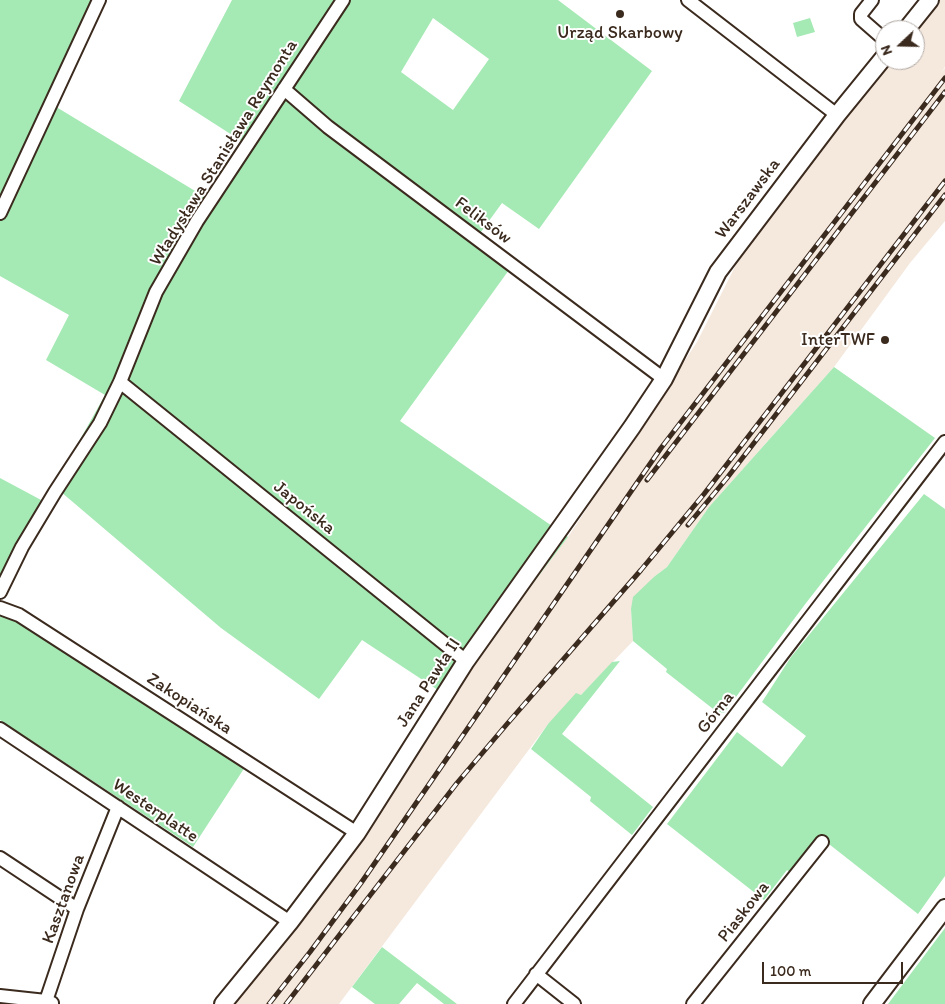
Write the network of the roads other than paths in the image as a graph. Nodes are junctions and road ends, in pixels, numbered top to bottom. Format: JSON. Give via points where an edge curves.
{"nodes":[{"id":1,"x":99,"y":0,"type":"edge"},
{"id":2,"x":343,"y":0,"type":"edge"},
{"id":3,"x":688,"y":0,"type":"edge"},
{"id":4,"x":872,"y":0,"type":"edge"},
{"id":5,"x":930,"y":0,"type":"edge"},
{"id":6,"x":914,"y":20,"type":"edge"},
{"id":7,"x":875,"y":31,"type":"edge"},
{"id":8,"x":875,"y":68,"type":"edge"},
{"id":9,"x":284,"y":88,"type":"junction"},
{"id":10,"x":837,"y":115,"type":"junction"},
{"id":11,"x":0,"y":212,"type":"edge"},
{"id":12,"x":664,"y":379,"type":"junction"},
{"id":13,"x":120,"y":382,"type":"junction"},
{"id":14,"x":945,"y":442,"type":"edge"},
{"id":15,"x":0,"y":592,"type":"edge"},
{"id":16,"x":0,"y":608,"type":"edge"},
{"id":17,"x":466,"y":660,"type":"junction"},
{"id":18,"x":0,"y":729,"type":"edge"},
{"id":19,"x":118,"y":807,"type":"junction"},
{"id":20,"x":357,"y":833,"type":"junction"},
{"id":21,"x":822,"y":842,"type":"dead end"},
{"id":22,"x":0,"y":858,"type":"edge"},
{"id":23,"x":945,"y":908,"type":"edge"},
{"id":24,"x":77,"y":909,"type":"junction"},
{"id":25,"x":290,"y":922,"type":"junction"},
{"id":26,"x":536,"y":974,"type":"junction"},
{"id":27,"x":0,"y":996,"type":"edge"},
{"id":28,"x":48,"y":1003,"type":"edge"},
{"id":29,"x":223,"y":1004,"type":"edge"},
{"id":30,"x":514,"y":1004,"type":"edge"},
{"id":31,"x":574,"y":1004,"type":"edge"},
{"id":32,"x":693,"y":1004,"type":"edge"},
{"id":33,"x":872,"y":1004,"type":"edge"}],
"edges":[{"from":1,"to":11,"type":"street"},
{"from":2,"to":9,"type":"street","name":"Władysława Stanisława Reymonta"},
{"from":3,"to":10,"type":"street"},
{"from":4,"to":7,"type":"street","via":[[861,14],[861,19]]},
{"from":5,"to":6,"type":"main road"},
{"from":8,"to":10,"type":"main road","name":"Warszawska"},
{"from":9,"to":12,"type":"street","name":"Feliksów","via":[[328,127]]},
{"from":9,"to":13,"type":"street","name":"Władysława Stanisława Reymonta","via":[[197,221],[156,292]]},
{"from":10,"to":12,"type":"main road","name":"Warszawska","via":[[718,272]]},
{"from":12,"to":17,"type":"main road","name":"Jana Pawła II"},
{"from":13,"to":15,"type":"street","name":"Władysława Stanisława Reymonta","via":[[100,423],[22,547]]},
{"from":13,"to":17,"type":"street","name":"Japońska"},
{"from":14,"to":26,"type":"street","name":"Górna"},
{"from":16,"to":20,"type":"street","name":"Zakopiańska","via":[[19,615]]},
{"from":17,"to":20,"type":"main road","name":"Jana Pawła II"},
{"from":18,"to":19,"type":"street","name":"Westerplatte"},
{"from":19,"to":24,"type":"street","name":"Kasztanowa"},
{"from":19,"to":25,"type":"street","name":"Westerplatte"},
{"from":20,"to":25,"type":"main road","name":"Jana Pawła II"},
{"from":21,"to":32,"type":"street","name":"Piaskowa"},
{"from":22,"to":24,"type":"street"},
{"from":23,"to":33,"type":"main road"},
{"from":24,"to":28,"type":"street","name":"Kasztanowa"},
{"from":25,"to":29,"type":"main road","name":"Jana Pawła II"},
{"from":26,"to":30,"type":"street","name":"Górna"},
{"from":26,"to":31,"type":"street"},
{"from":27,"to":28,"type":"street"}]}
